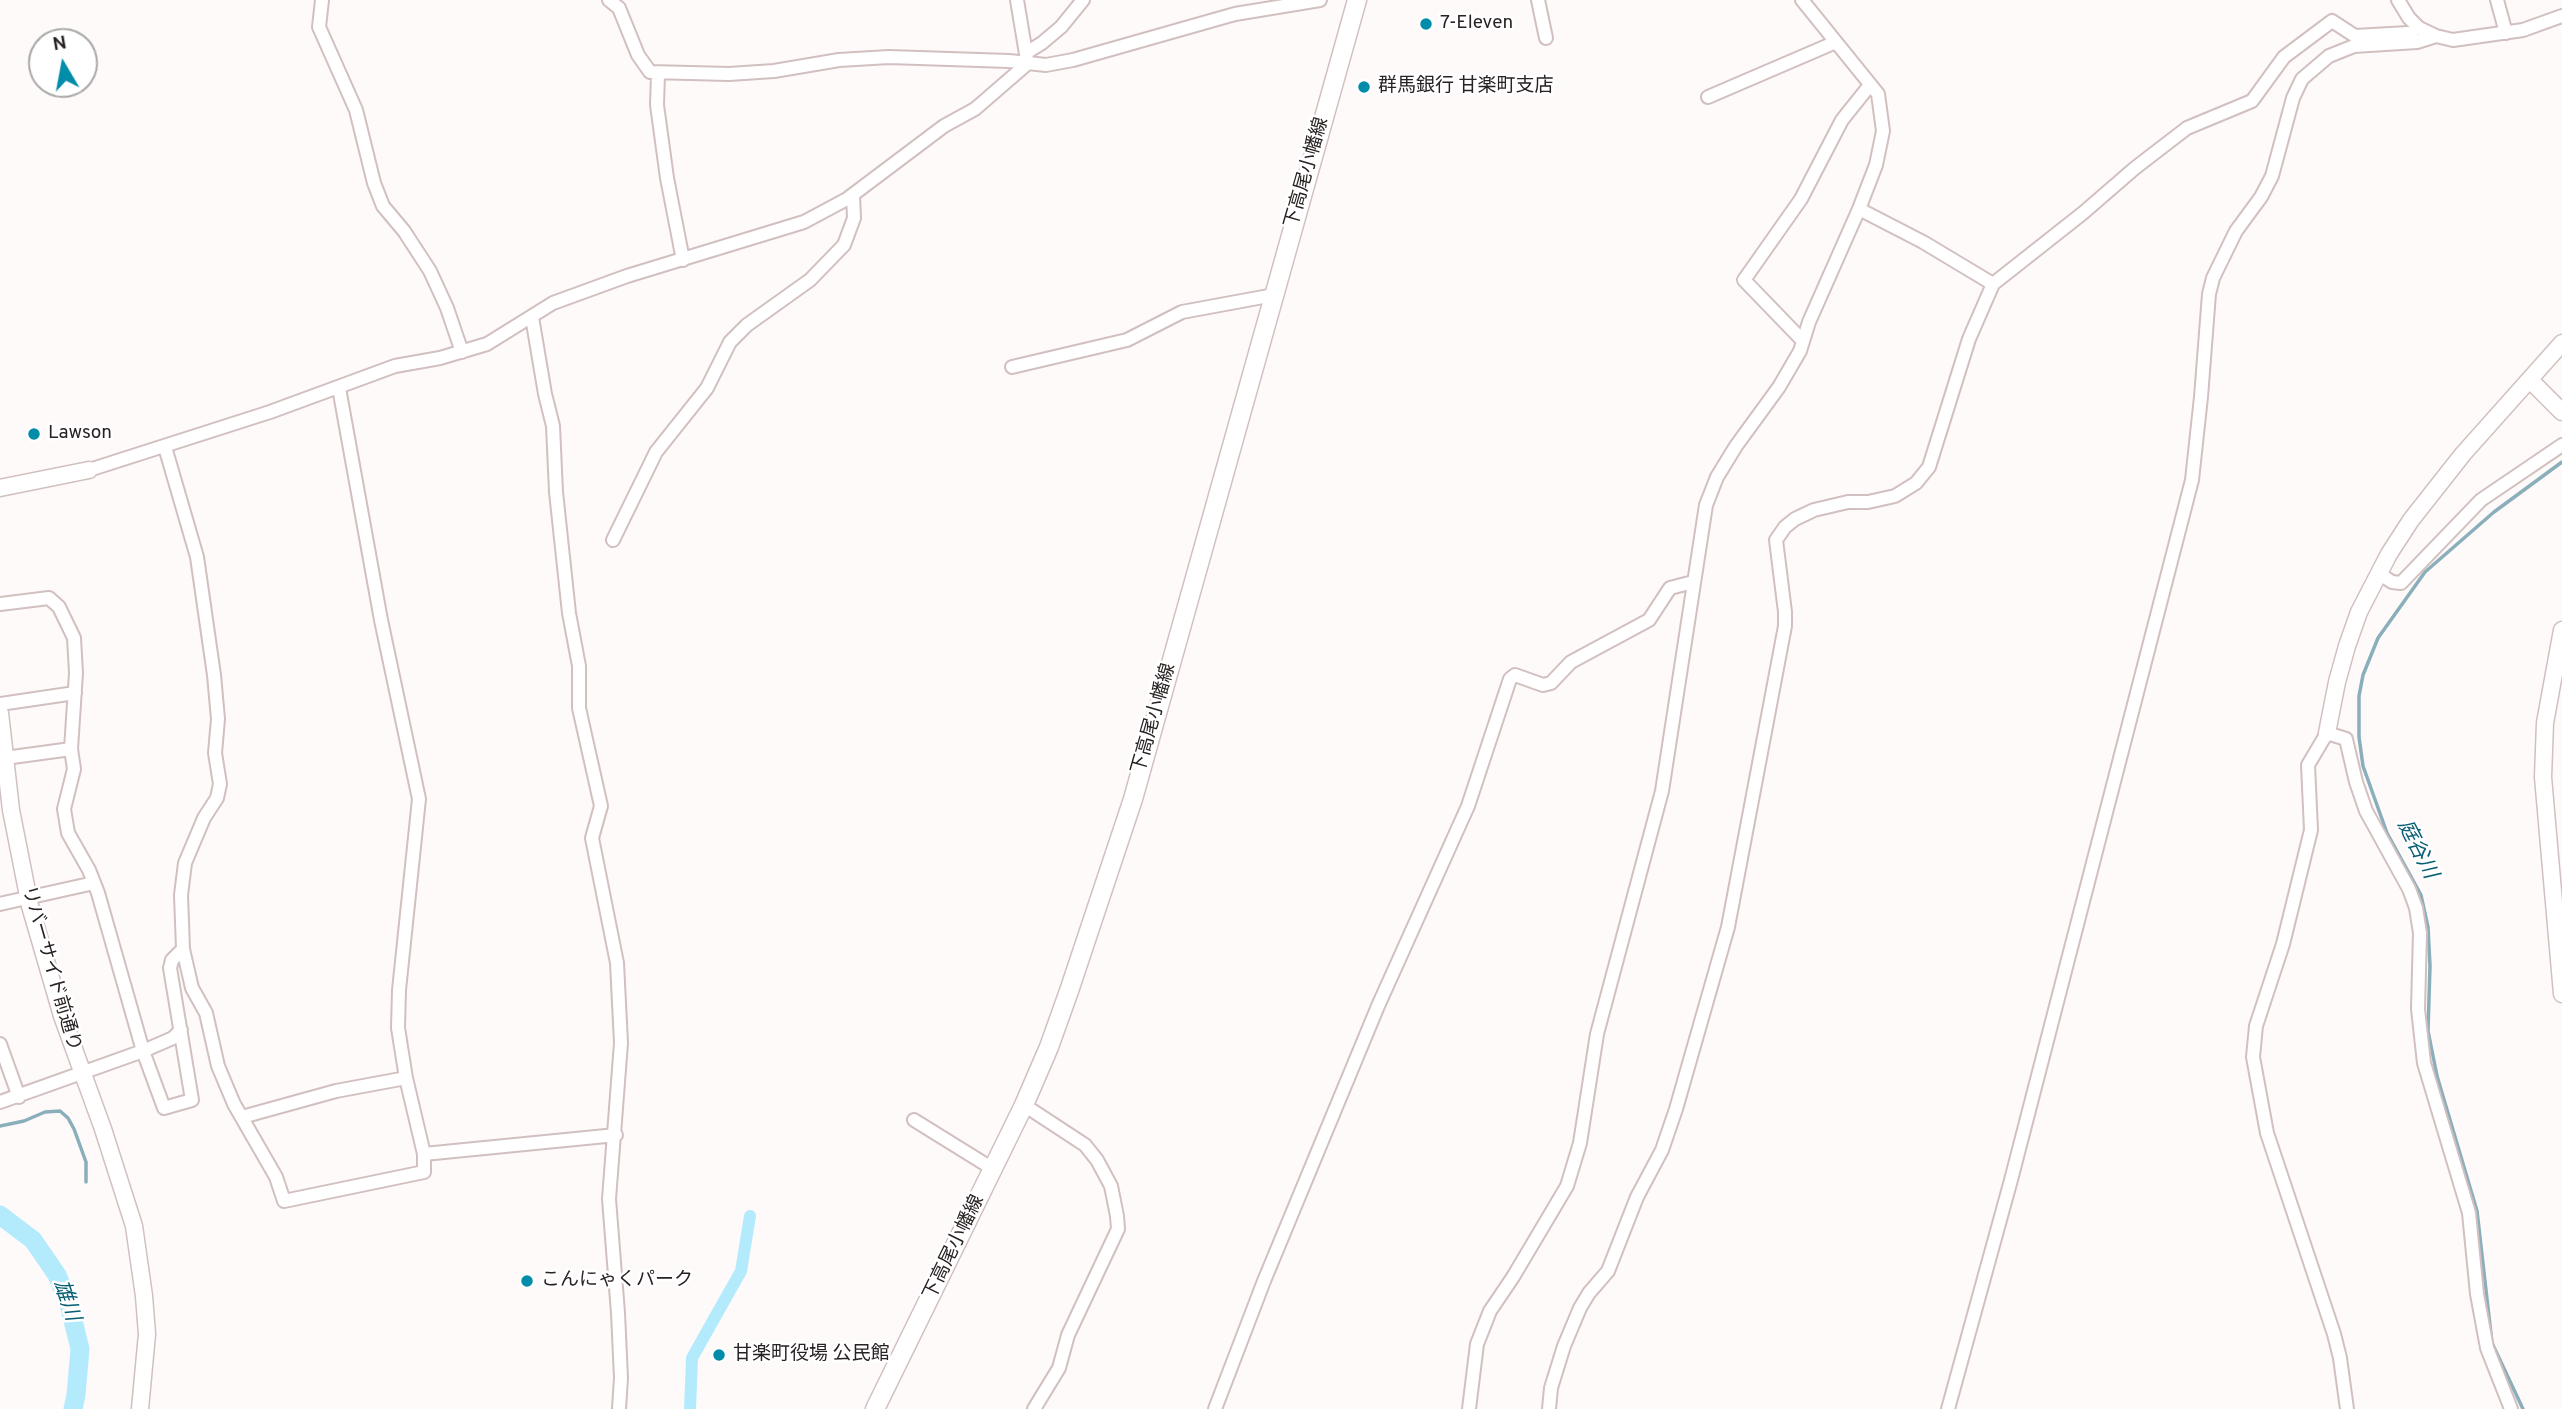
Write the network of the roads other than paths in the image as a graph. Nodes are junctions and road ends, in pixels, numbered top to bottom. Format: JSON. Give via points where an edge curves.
{"nodes":[{"id":1,"x":322,"y":0,"type":"edge"},
{"id":2,"x":609,"y":0,"type":"edge"},
{"id":3,"x":1017,"y":0,"type":"edge"},
{"id":4,"x":1083,"y":0,"type":"edge"},
{"id":5,"x":1320,"y":0,"type":"edge"},
{"id":6,"x":1357,"y":0,"type":"edge"},
{"id":7,"x":1538,"y":0,"type":"edge"},
{"id":8,"x":1802,"y":0,"type":"edge"},
{"id":9,"x":2398,"y":0,"type":"edge"},
{"id":10,"x":2497,"y":0,"type":"edge"},
{"id":11,"x":2562,"y":16,"type":"edge"},
{"id":12,"x":2506,"y":33,"type":"junction"},
{"id":13,"x":2436,"y":36,"type":"junction"},
{"id":14,"x":1546,"y":38,"type":"dead end"},
{"id":15,"x":1836,"y":42,"type":"junction"},
{"id":16,"x":2417,"y":42,"type":"junction"},
{"id":17,"x":1026,"y":58,"type":"junction"},
{"id":18,"x":659,"y":74,"type":"junction"},
{"id":19,"x":1870,"y":85,"type":"junction"},
{"id":20,"x":1708,"y":97,"type":"dead end"},
{"id":21,"x":853,"y":195,"type":"junction"},
{"id":22,"x":1860,"y":209,"type":"junction"},
{"id":23,"x":683,"y":260,"type":"junction"},
{"id":24,"x":1993,"y":284,"type":"junction"},
{"id":25,"x":1274,"y":295,"type":"junction"},
{"id":26,"x":532,"y":317,"type":"junction"},
{"id":27,"x":1803,"y":341,"type":"junction"},
{"id":28,"x":2562,"y":343,"type":"edge"},
{"id":29,"x":462,"y":352,"type":"junction"},
{"id":30,"x":1012,"y":366,"type":"dead end"},
{"id":31,"x":2530,"y":380,"type":"junction"},
{"id":32,"x":338,"y":388,"type":"junction"},
{"id":33,"x":2562,"y":412,"type":"edge"},
{"id":34,"x":2562,"y":445,"type":"edge"},
{"id":35,"x":165,"y":447,"type":"junction"},
{"id":36,"x":89,"y":470,"type":"joint"},
{"id":37,"x":0,"y":488,"type":"edge"},
{"id":38,"x":613,"y":540,"type":"dead end"},
{"id":39,"x":2378,"y":573,"type":"junction"},
{"id":40,"x":1693,"y":582,"type":"junction"},
{"id":41,"x":0,"y":604,"type":"edge"},
{"id":42,"x":2562,"y":630,"type":"edge"},
{"id":43,"x":75,"y":693,"type":"junction"},
{"id":44,"x":0,"y":704,"type":"edge"},
{"id":45,"x":0,"y":713,"type":"edge"},
{"id":46,"x":2327,"y":733,"type":"junction"},
{"id":47,"x":71,"y":749,"type":"junction"},
{"id":48,"x":5,"y":758,"type":"junction"},
{"id":49,"x":94,"y":883,"type":"junction"},
{"id":50,"x":28,"y":898,"type":"junction"},
{"id":51,"x":0,"y":904,"type":"edge"},
{"id":52,"x":183,"y":949,"type":"junction"},
{"id":53,"x":2562,"y":994,"type":"edge"},
{"id":54,"x":181,"y":1030,"type":"junction"},
{"id":55,"x":0,"y":1044,"type":"edge"},
{"id":56,"x":143,"y":1051,"type":"junction"},
{"id":57,"x":81,"y":1075,"type":"junction"},
{"id":58,"x":406,"y":1078,"type":"junction"},
{"id":59,"x":19,"y":1097,"type":"junction"},
{"id":60,"x":0,"y":1102,"type":"edge"},
{"id":61,"x":1024,"y":1105,"type":"junction"},
{"id":62,"x":242,"y":1117,"type":"junction"},
{"id":63,"x":914,"y":1120,"type":"dead end"},
{"id":64,"x":616,"y":1135,"type":"junction"},
{"id":65,"x":424,"y":1154,"type":"junction"},
{"id":66,"x":993,"y":1169,"type":"junction"},
{"id":67,"x":140,"y":1409,"type":"edge"},
{"id":68,"x":619,"y":1409,"type":"edge"},
{"id":69,"x":875,"y":1409,"type":"edge"},
{"id":70,"x":1034,"y":1409,"type":"edge"},
{"id":71,"x":1215,"y":1409,"type":"edge"},
{"id":72,"x":1469,"y":1409,"type":"edge"},
{"id":73,"x":1549,"y":1409,"type":"edge"},
{"id":74,"x":1948,"y":1409,"type":"edge"},
{"id":75,"x":2347,"y":1409,"type":"edge"},
{"id":76,"x":2511,"y":1409,"type":"edge"}],
"edges":[{"from":1,"to":29,"type":"street","via":[[319,27],[356,110],[383,206],[430,271]]},
{"from":2,"to":18,"type":"street","via":[[627,23],[643,65]]},
{"from":3,"to":17,"type":"street"},
{"from":4,"to":17,"type":"street"},
{"from":5,"to":17,"type":"street","via":[[1235,14],[1073,60],[1046,65]]},
{"from":6,"to":25,"type":"main road","name":"下高尾小幡線"},
{"from":7,"to":14,"type":"street"},
{"from":8,"to":15,"type":"street"},
{"from":9,"to":13,"type":"street","via":[[2419,28]]},
{"from":10,"to":12,"type":"street"},
{"from":11,"to":12,"type":"street"},
{"from":12,"to":13,"type":"street","via":[[2453,40]]},
{"from":13,"to":16,"type":"street"},
{"from":15,"to":19,"type":"street"},
{"from":15,"to":20,"type":"street"},
{"from":16,"to":24,"type":"street","via":[[2408,33],[2355,36],[2332,21],[2284,57],[2252,101],[2187,128]]},
{"from":16,"to":74,"type":"street","via":[[2354,46],[2329,56],[2302,79],[2272,176],[2236,230],[2213,278],[2192,480]]},
{"from":17,"to":18,"type":"street","via":[[889,57],[774,71]]},
{"from":17,"to":21,"type":"street","via":[[1008,83]]},
{"from":18,"to":23,"type":"street","via":[[659,117]]},
{"from":19,"to":22,"type":"street","via":[[1878,94],[1883,131]]},
{"from":19,"to":27,"type":"street","via":[[1842,120],[1801,199],[1744,280]]},
{"from":21,"to":23,"type":"street","via":[[804,222]]},
{"from":21,"to":38,"type":"street","via":[[854,218],[844,245],[810,279],[730,342],[707,388],[656,452]]},
{"from":22,"to":24,"type":"street"},
{"from":22,"to":27,"type":"street"},
{"from":23,"to":26,"type":"street","via":[[553,303]]},
{"from":24,"to":73,"type":"street","via":[[1969,339],[1929,467],[1895,496],[1814,510],[1785,527],[1776,540],[1785,626],[1728,927],[1662,1150],[1637,1197],[1608,1271],[1580,1308],[1551,1388]]},
{"from":25,"to":30,"type":"street","via":[[1182,312],[1127,340]]},
{"from":25,"to":61,"type":"main road","name":"下高尾小幡線","via":[[1133,799],[1049,1047]]},
{"from":26,"to":29,"type":"street","via":[[487,344]]},
{"from":26,"to":64,"type":"street","via":[[553,426],[569,613],[579,666],[579,708],[601,806],[592,838],[617,963],[621,1043]]},
{"from":27,"to":40,"type":"street","via":[[1779,387],[1717,477],[1706,505]]},
{"from":28,"to":31,"type":"street"},
{"from":29,"to":32,"type":"street","via":[[395,366]]},
{"from":31,"to":33,"type":"street"},
{"from":31,"to":39,"type":"street","via":[[2432,492]]},
{"from":32,"to":35,"type":"street"},
{"from":32,"to":58,"type":"street","via":[[419,799],[399,990],[398,1028]]},
{"from":34,"to":39,"type":"street","via":[[2481,500],[2400,583]]},
{"from":35,"to":36,"type":"street"},
{"from":35,"to":52,"type":"street","via":[[197,557],[218,719],[215,753],[220,784],[185,863]]},
{"from":36,"to":37,"type":"street"},
{"from":39,"to":46,"type":"street","via":[[2347,646]]},
{"from":40,"to":71,"type":"street","via":[[1670,588],[1649,620],[1571,663],[1551,683],[1543,685],[1515,675],[1510,679],[1468,806],[1378,1006]]},
{"from":40,"to":72,"type":"street","via":[[1662,791],[1597,1034],[1580,1143],[1567,1186],[1490,1311],[1477,1344]]},
{"from":41,"to":43,"type":"street","via":[[49,598],[59,607],[74,638]]},
{"from":42,"to":53,"type":"street","via":[[2545,723],[2543,777]]},
{"from":43,"to":44,"type":"street"},
{"from":43,"to":47,"type":"street"},
{"from":45,"to":48,"type":"street","name":"リバーサイド前通り"},
{"from":46,"to":75,"type":"street","via":[[2308,765],[2311,830],[2283,944],[2259,1016],[2253,1057],[2267,1133],[2337,1346]]},
{"from":46,"to":76,"type":"street","via":[[2346,739],[2366,811],[2416,908],[2424,1063],[2469,1213],[2487,1348]]},
{"from":47,"to":48,"type":"street"},
{"from":47,"to":49,"type":"street","via":[[74,769],[64,808],[68,832]]},
{"from":48,"to":50,"type":"street","name":"リバーサイド前通り"},
{"from":49,"to":50,"type":"street"},
{"from":49,"to":56,"type":"street"},
{"from":50,"to":51,"type":"street"},
{"from":50,"to":57,"type":"street","name":"リバーサイド前通り"},
{"from":52,"to":54,"type":"street","via":[[170,968]]},
{"from":52,"to":62,"type":"street","via":[[192,988],[206,1013],[218,1066]]},
{"from":54,"to":56,"type":"street"},
{"from":54,"to":56,"type":"street","via":[[192,1100],[161,1106]]},
{"from":55,"to":59,"type":"street"},
{"from":56,"to":57,"type":"street"},
{"from":57,"to":59,"type":"street"},
{"from":57,"to":67,"type":"street","name":"リバーサイド前通り","via":[[103,1129],[139,1256],[147,1334]]},
{"from":58,"to":62,"type":"street","via":[[336,1091]]},
{"from":58,"to":65,"type":"street"},
{"from":59,"to":60,"type":"street"},
{"from":61,"to":66,"type":"main road","name":"下高尾小幡線"},
{"from":61,"to":70,"type":"street","via":[[1085,1145],[1097,1160],[1111,1186],[1118,1229],[1068,1335],[1059,1368]]},
{"from":62,"to":65,"type":"street","via":[[276,1177],[284,1201],[424,1172]]},
{"from":63,"to":66,"type":"street"},
{"from":64,"to":65,"type":"street"},
{"from":64,"to":68,"type":"street","via":[[609,1199],[618,1313]]},
{"from":66,"to":69,"type":"main road","name":"下高尾小幡線"}]}
